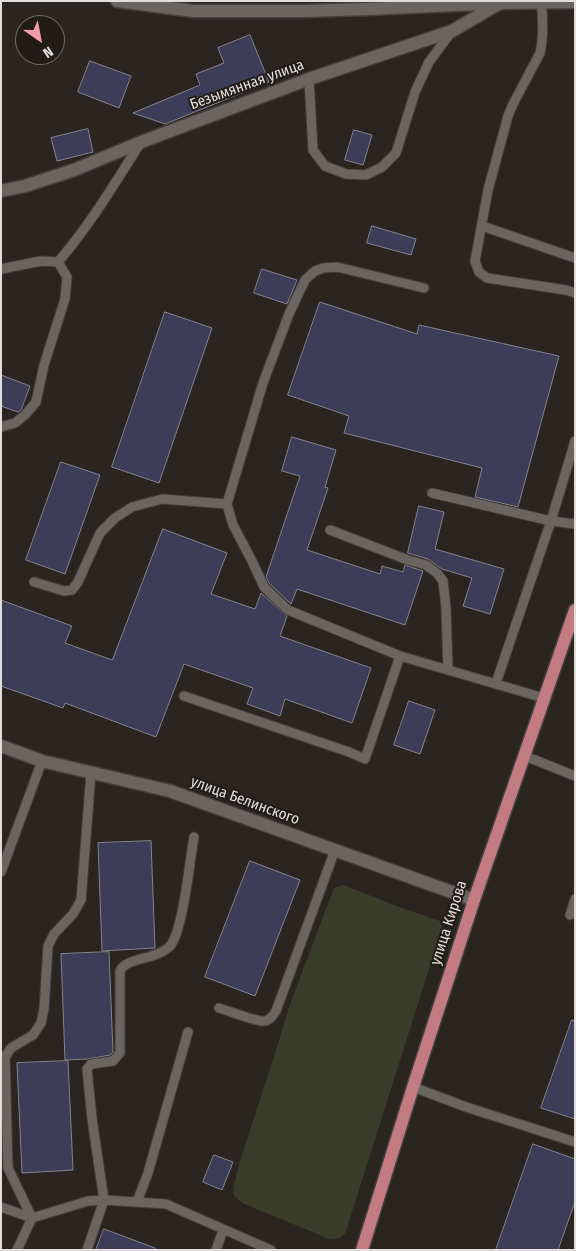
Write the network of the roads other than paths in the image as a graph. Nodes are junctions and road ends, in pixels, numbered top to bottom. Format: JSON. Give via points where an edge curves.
{"nodes":[{"id":1,"x":117,"y":1,"type":"edge"},
{"id":2,"x":541,"y":2,"type":"edge"},
{"id":3,"x":575,"y":2,"type":"edge"},
{"id":4,"x":500,"y":3,"type":"junction"},
{"id":5,"x":366,"y":5,"type":"edge"},
{"id":6,"x":305,"y":6,"type":"edge"},
{"id":7,"x":452,"y":31,"type":"junction"},
{"id":8,"x":309,"y":79,"type":"junction"},
{"id":9,"x":141,"y":142,"type":"junction"},
{"id":10,"x":1,"y":190,"type":"edge"},
{"id":11,"x":482,"y":226,"type":"junction"},
{"id":12,"x":575,"y":258,"type":"edge"},
{"id":13,"x":58,"y":262,"type":"junction"},
{"id":14,"x":1,"y":269,"type":"edge"},
{"id":15,"x":424,"y":288,"type":"dead end"},
{"id":16,"x":575,"y":293,"type":"edge"},
{"id":17,"x":1,"y":427,"type":"edge"},
{"id":18,"x":575,"y":441,"type":"edge"},
{"id":19,"x":432,"y":493,"type":"dead end"},
{"id":20,"x":227,"y":504,"type":"junction"},
{"id":21,"x":551,"y":521,"type":"junction"},
{"id":22,"x":575,"y":524,"type":"edge"},
{"id":23,"x":330,"y":530,"type":"dead end"},
{"id":24,"x":34,"y":582,"type":"dead end"},
{"id":25,"x":575,"y":610,"type":"edge"},
{"id":26,"x":400,"y":656,"type":"junction"},
{"id":27,"x":448,"y":669,"type":"junction"},
{"id":28,"x":496,"y":683,"type":"junction"},
{"id":29,"x":184,"y":696,"type":"dead end"},
{"id":30,"x":544,"y":698,"type":"junction"},
{"id":31,"x":1,"y":746,"type":"edge"},
{"id":32,"x":525,"y":756,"type":"junction"},
{"id":33,"x":42,"y":761,"type":"junction"},
{"id":34,"x":91,"y":773,"type":"junction"},
{"id":35,"x":575,"y":776,"type":"edge"},
{"id":36,"x":194,"y":836,"type":"dead end"},
{"id":37,"x":335,"y":850,"type":"junction"},
{"id":38,"x":1,"y":872,"type":"edge"},
{"id":39,"x":575,"y":899,"type":"edge"},
{"id":40,"x":474,"y":900,"type":"junction"},
{"id":41,"x":570,"y":915,"type":"dead end"},
{"id":42,"x":219,"y":1008,"type":"dead end"},
{"id":43,"x":188,"y":1032,"type":"dead end"},
{"id":44,"x":412,"y":1087,"type":"junction"},
{"id":45,"x":575,"y":1142,"type":"edge"},
{"id":46,"x":104,"y":1200,"type":"junction"},
{"id":47,"x":137,"y":1202,"type":"junction"},
{"id":48,"x":1,"y":1207,"type":"edge"},
{"id":49,"x":32,"y":1218,"type":"junction"},
{"id":50,"x":223,"y":1230,"type":"junction"},
{"id":51,"x":17,"y":1250,"type":"edge"},
{"id":52,"x":87,"y":1250,"type":"edge"},
{"id":53,"x":216,"y":1250,"type":"edge"},
{"id":54,"x":272,"y":1250,"type":"edge"},
{"id":55,"x":362,"y":1250,"type":"edge"}],
"edges":[{"from":1,"to":6,"type":"street","via":[[193,11]]},
{"from":2,"to":3,"type":"street"},
{"from":2,"to":4,"type":"street"},
{"from":2,"to":11,"type":"lane","via":[[543,34],[540,53],[508,116],[490,180]]},
{"from":4,"to":5,"type":"street"},
{"from":4,"to":7,"type":"street","name":"Безымянная улица"},
{"from":5,"to":6,"type":"street"},
{"from":7,"to":8,"type":"street","name":"Безымянная улица"},
{"from":7,"to":8,"type":"lane","via":[[429,62],[415,92],[396,153],[382,167],[366,175],[346,174],[325,166],[313,150]]},
{"from":8,"to":9,"type":"street","name":"Безымянная улица"},
{"from":9,"to":10,"type":"street","name":"Безымянная улица","via":[[74,170]]},
{"from":9,"to":13,"type":"lane","via":[[99,209]]},
{"from":11,"to":12,"type":"lane"},
{"from":11,"to":16,"type":"lane","via":[[475,261],[479,272],[487,278]]},
{"from":13,"to":14,"type":"lane","via":[[41,261]]},
{"from":13,"to":17,"type":"lane","via":[[67,277],[65,300],[36,402],[15,423]]},
{"from":15,"to":20,"type":"lane","via":[[337,268],[315,271],[305,280],[263,383]]},
{"from":18,"to":21,"type":"lane"},
{"from":19,"to":21,"type":"lane"},
{"from":20,"to":24,"type":"lane","via":[[162,499],[132,507],[100,533],[72,590],[64,591]]},
{"from":20,"to":26,"type":"lane","via":[[264,587],[288,610]]},
{"from":21,"to":22,"type":"lane"},
{"from":21,"to":28,"type":"lane"},
{"from":23,"to":27,"type":"lane","via":[[426,565],[437,573],[443,581]]},
{"from":25,"to":30,"type":"main road","name":"улица Кирова"},
{"from":26,"to":27,"type":"lane"},
{"from":26,"to":29,"type":"lane","via":[[365,759]]},
{"from":27,"to":28,"type":"lane"},
{"from":28,"to":30,"type":"lane"},
{"from":30,"to":32,"type":"main road","name":"улица Кирова"},
{"from":31,"to":33,"type":"street","name":"улица Белинского"},
{"from":32,"to":35,"type":"lane"},
{"from":32,"to":40,"type":"main road","name":"улица Кирова"},
{"from":33,"to":34,"type":"street","name":"улица Белинского"},
{"from":33,"to":38,"type":"lane"},
{"from":34,"to":37,"type":"street","name":"улица Белинского","via":[[170,791]]},
{"from":34,"to":49,"type":"lane","via":[[81,900],[48,946],[41,1023],[33,1035],[11,1048],[5,1057],[8,1168]]},
{"from":36,"to":46,"type":"lane","via":[[182,913],[174,940],[162,952],[122,966],[120,1053],[113,1061],[91,1064],[87,1070]]},
{"from":37,"to":40,"type":"street","name":"улица Белинского"},
{"from":37,"to":42,"type":"lane","via":[[272,1018],[258,1020]]},
{"from":39,"to":41,"type":"lane"},
{"from":40,"to":44,"type":"main road","name":"улица Кирова"},
{"from":43,"to":47,"type":"lane"},
{"from":44,"to":45,"type":"lane"},
{"from":44,"to":55,"type":"main road","name":"улица Кирова"},
{"from":46,"to":47,"type":"lane"},
{"from":46,"to":49,"type":"lane","via":[[88,1201]]},
{"from":46,"to":52,"type":"lane"},
{"from":47,"to":50,"type":"lane","via":[[166,1204]]},
{"from":48,"to":49,"type":"lane"},
{"from":49,"to":51,"type":"lane"},
{"from":50,"to":53,"type":"lane"},
{"from":50,"to":54,"type":"lane"}]}
